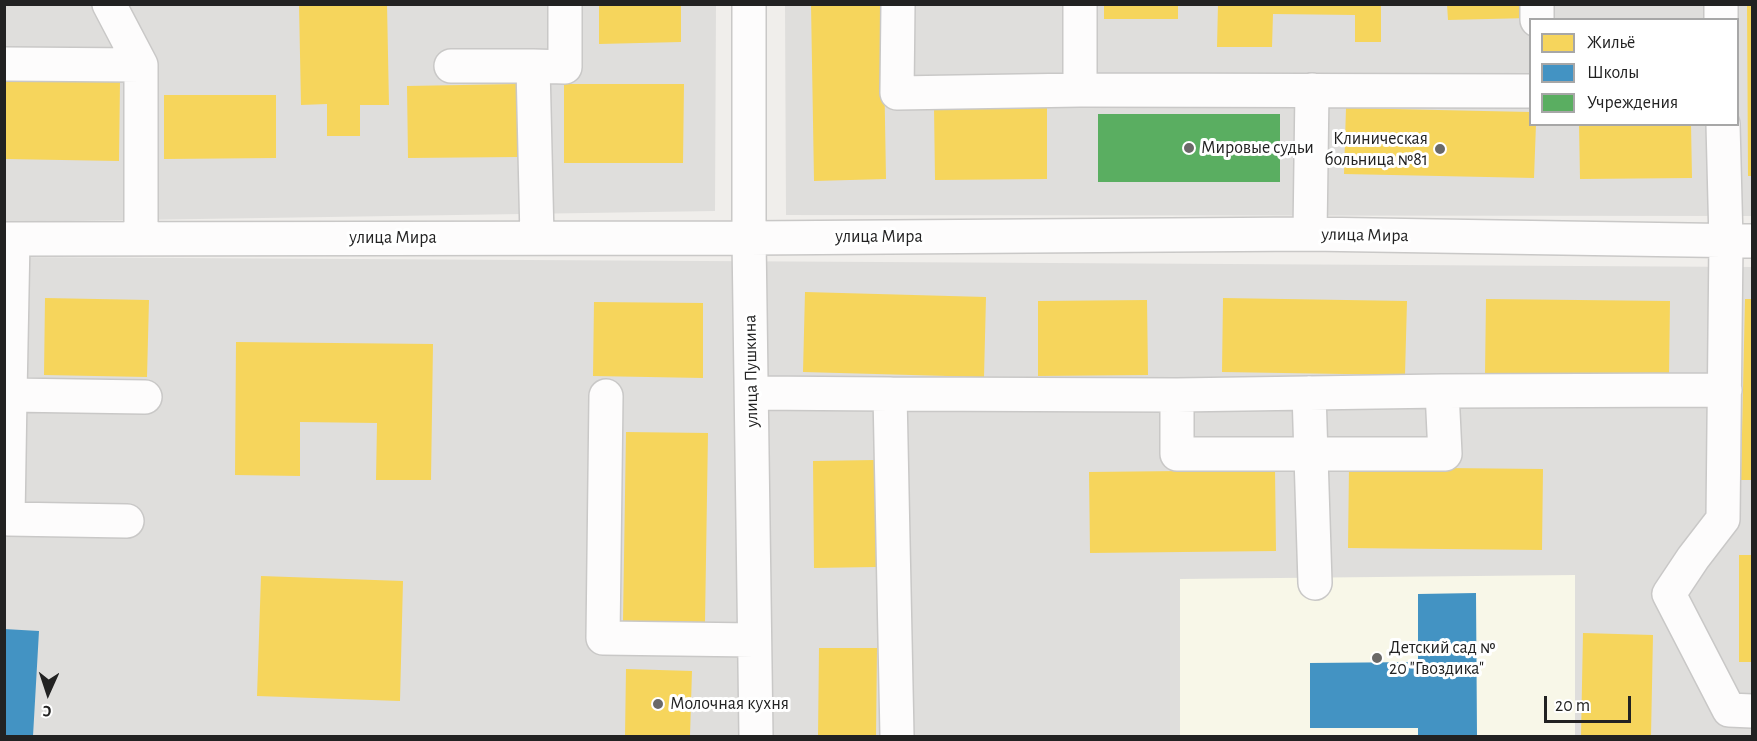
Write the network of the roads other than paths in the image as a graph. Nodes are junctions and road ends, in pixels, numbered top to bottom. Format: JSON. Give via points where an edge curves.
{"nodes":[{"id":1,"x":110,"y":4,"type":"edge"},
{"id":2,"x":565,"y":4,"type":"edge"},
{"id":3,"x":749,"y":4,"type":"edge"},
{"id":4,"x":898,"y":4,"type":"edge"},
{"id":5,"x":1080,"y":4,"type":"edge"},
{"id":6,"x":4,"y":64,"type":"edge"},
{"id":7,"x":141,"y":64,"type":"junction"},
{"id":8,"x":451,"y":66,"type":"dead end"},
{"id":9,"x":534,"y":66,"type":"junction"},
{"id":10,"x":1080,"y":90,"type":"junction"},
{"id":11,"x":1312,"y":90,"type":"junction"},
{"id":12,"x":1529,"y":91,"type":"edge"},
{"id":13,"x":1723,"y":126,"type":"edge"},
{"id":14,"x":1310,"y":234,"type":"junction"},
{"id":15,"x":141,"y":238,"type":"junction"},
{"id":16,"x":537,"y":238,"type":"junction"},
{"id":17,"x":749,"y":238,"type":"junction"},
{"id":18,"x":9,"y":239,"type":"edge"},
{"id":19,"x":1739,"y":241,"type":"edge"},
{"id":20,"x":1725,"y":390,"type":"junction"},
{"id":21,"x":1442,"y":392,"type":"junction"},
{"id":22,"x":752,"y":393,"type":"junction"},
{"id":23,"x":1309,"y":393,"type":"junction"},
{"id":24,"x":890,"y":394,"type":"junction"},
{"id":25,"x":10,"y":395,"type":"junction"},
{"id":26,"x":1177,"y":395,"type":"junction"},
{"id":27,"x":606,"y":396,"type":"dead end"},
{"id":28,"x":145,"y":398,"type":"dead end"},
{"id":29,"x":1311,"y":454,"type":"junction"},
{"id":30,"x":127,"y":521,"type":"dead end"},
{"id":31,"x":1315,"y":583,"type":"dead end"},
{"id":32,"x":754,"y":640,"type":"junction"},
{"id":33,"x":1736,"y":719,"type":"edge"},
{"id":34,"x":756,"y":736,"type":"edge"},
{"id":35,"x":897,"y":736,"type":"edge"}],
"edges":[{"from":1,"to":7,"type":"street"},
{"from":2,"to":9,"type":"street","via":[[565,67]]},
{"from":3,"to":17,"type":"street","name":"улица Пушкина"},
{"from":4,"to":10,"type":"street","via":[[897,93]]},
{"from":5,"to":10,"type":"street"},
{"from":6,"to":7,"type":"street"},
{"from":7,"to":15,"type":"street"},
{"from":8,"to":9,"type":"street"},
{"from":9,"to":16,"type":"street"},
{"from":10,"to":11,"type":"street"},
{"from":11,"to":12,"type":"street"},
{"from":11,"to":14,"type":"street"},
{"from":13,"to":19,"type":"street"},
{"from":14,"to":17,"type":"street","name":"улица Мира"},
{"from":14,"to":19,"type":"street","name":"улица Мира"},
{"from":15,"to":16,"type":"street","name":"улица Мира"},
{"from":15,"to":18,"type":"street","name":"улица Мира"},
{"from":16,"to":17,"type":"street","name":"улица Мира"},
{"from":17,"to":22,"type":"street","name":"улица Пушкина"},
{"from":18,"to":25,"type":"street"},
{"from":19,"to":20,"type":"street"},
{"from":20,"to":21,"type":"street"},
{"from":20,"to":33,"type":"street","via":[[1723,519],[1669,594]]},
{"from":21,"to":23,"type":"street"},
{"from":21,"to":29,"type":"street","via":[[1445,453]]},
{"from":22,"to":24,"type":"street"},
{"from":22,"to":32,"type":"street","name":"улица Пушкина"},
{"from":23,"to":26,"type":"street"},
{"from":23,"to":29,"type":"street"},
{"from":24,"to":26,"type":"street"},
{"from":24,"to":35,"type":"street"},
{"from":25,"to":28,"type":"street"},
{"from":25,"to":30,"type":"street","via":[[8,519]]},
{"from":26,"to":29,"type":"street","via":[[1177,454]]},
{"from":27,"to":32,"type":"street","via":[[603,638]]},
{"from":29,"to":31,"type":"street"},
{"from":32,"to":34,"type":"street","name":"улица Пушкина"}]}
